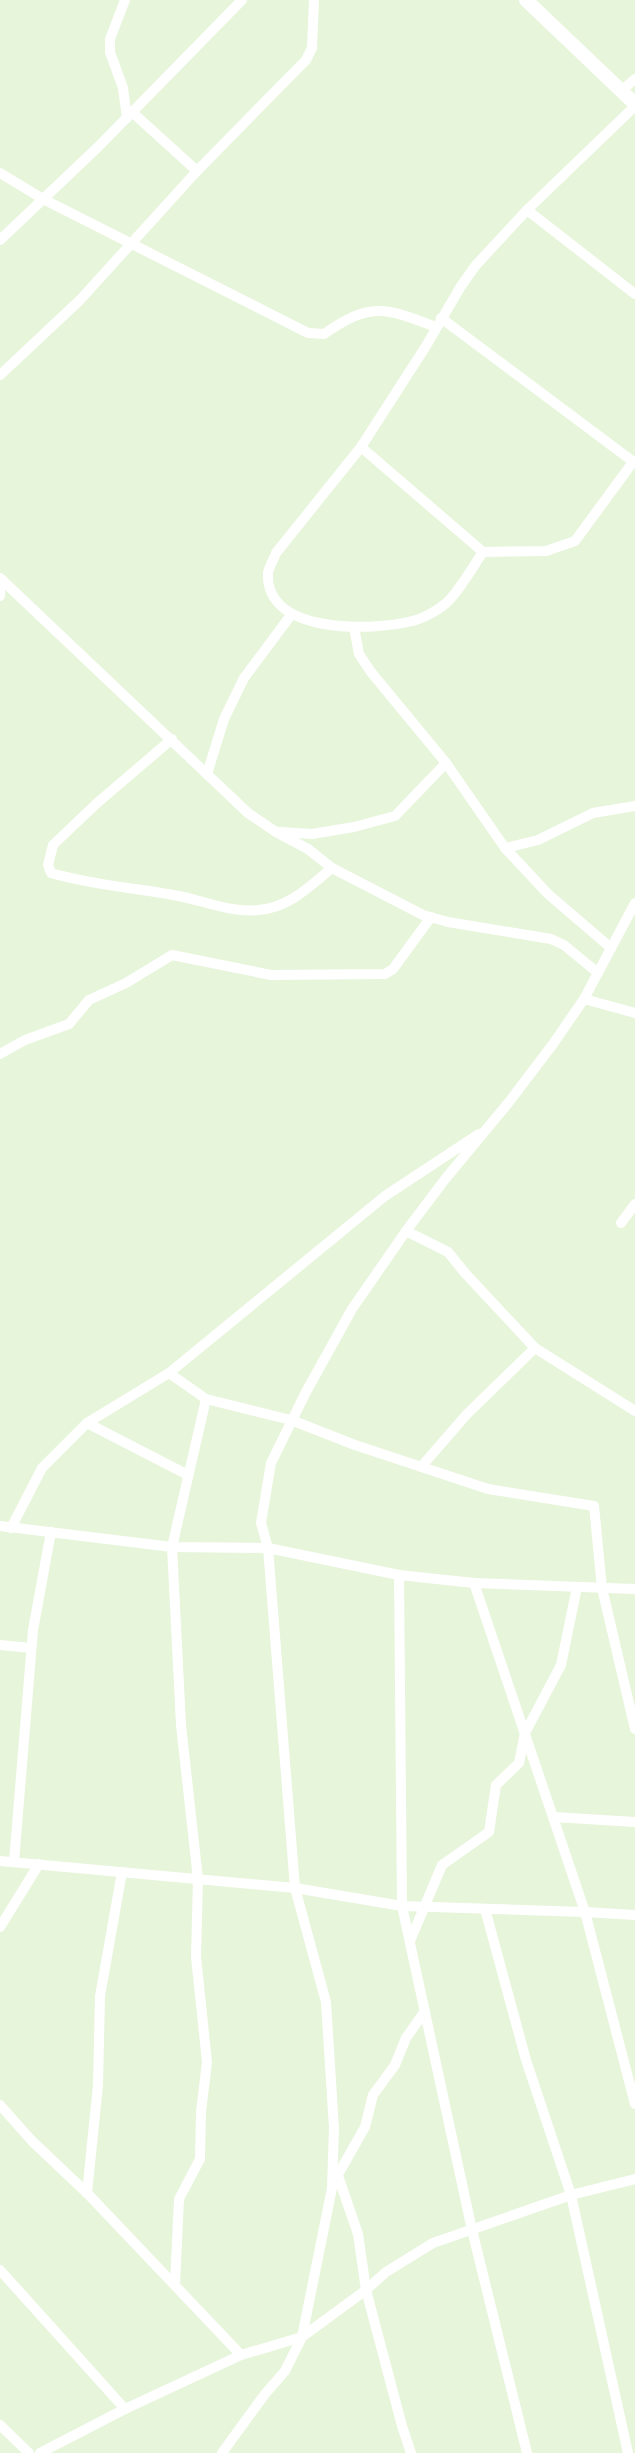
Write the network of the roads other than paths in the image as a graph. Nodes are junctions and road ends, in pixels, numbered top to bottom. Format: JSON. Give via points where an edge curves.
{"nodes":[{"id":1,"x":125,"y":0,"type":"edge"},
{"id":2,"x":242,"y":0,"type":"edge"},
{"id":3,"x":314,"y":0,"type":"edge"},
{"id":4,"x":526,"y":0,"type":"edge"},
{"id":5,"x":635,"y":79,"type":"edge"},
{"id":6,"x":621,"y":91,"type":"junction"},
{"id":7,"x":635,"y":105,"type":"edge"},
{"id":8,"x":130,"y":115,"type":"junction"},
{"id":9,"x":197,"y":171,"type":"junction"},
{"id":10,"x":0,"y":173,"type":"edge"},
{"id":11,"x":43,"y":199,"type":"junction"},
{"id":12,"x":527,"y":210,"type":"junction"},
{"id":13,"x":0,"y":240,"type":"edge"},
{"id":14,"x":131,"y":243,"type":"junction"},
{"id":15,"x":635,"y":294,"type":"edge"},
{"id":16,"x":438,"y":323,"type":"junction"},
{"id":17,"x":0,"y":375,"type":"edge"},
{"id":18,"x":361,"y":447,"type":"junction"},
{"id":19,"x":634,"y":463,"type":"edge"},
{"id":20,"x":484,"y":552,"type":"junction"},
{"id":21,"x":0,"y":578,"type":"edge"},
{"id":22,"x":0,"y":596,"type":"edge"},
{"id":23,"x":292,"y":615,"type":"junction"},
{"id":24,"x":354,"y":627,"type":"junction"},
{"id":25,"x":172,"y":739,"type":"junction"},
{"id":26,"x":446,"y":763,"type":"junction"},
{"id":27,"x":207,"y":774,"type":"junction"},
{"id":28,"x":635,"y":806,"type":"edge"},
{"id":29,"x":276,"y":832,"type":"junction"},
{"id":30,"x":505,"y":848,"type":"junction"},
{"id":31,"x":332,"y":868,"type":"junction"},
{"id":32,"x":635,"y":903,"type":"edge"},
{"id":33,"x":431,"y":917,"type":"junction"},
{"id":34,"x":611,"y":948,"type":"junction"},
{"id":35,"x":598,"y":973,"type":"junction"},
{"id":36,"x":583,"y":999,"type":"junction"},
{"id":37,"x":635,"y":1013,"type":"edge"},
{"id":38,"x":0,"y":1054,"type":"edge"},
{"id":39,"x":488,"y":1127,"type":"junction"},
{"id":40,"x":635,"y":1204,"type":"edge"},
{"id":41,"x":621,"y":1223,"type":"dead end"},
{"id":42,"x":406,"y":1231,"type":"junction"},
{"id":43,"x":535,"y":1348,"type":"junction"},
{"id":44,"x":169,"y":1373,"type":"junction"},
{"id":45,"x":206,"y":1399,"type":"junction"},
{"id":46,"x":635,"y":1411,"type":"edge"},
{"id":47,"x":292,"y":1420,"type":"junction"},
{"id":48,"x":87,"y":1423,"type":"junction"},
{"id":49,"x":421,"y":1467,"type":"junction"},
{"id":50,"x":188,"y":1475,"type":"junction"},
{"id":51,"x":5,"y":1527,"type":"edge"},
{"id":52,"x":51,"y":1532,"type":"junction"},
{"id":53,"x":172,"y":1547,"type":"junction"},
{"id":54,"x":268,"y":1548,"type":"junction"},
{"id":55,"x":399,"y":1575,"type":"junction"},
{"id":56,"x":474,"y":1583,"type":"junction"},
{"id":57,"x":577,"y":1587,"type":"junction"},
{"id":58,"x":602,"y":1588,"type":"junction"},
{"id":59,"x":635,"y":1589,"type":"edge"},
{"id":60,"x":0,"y":1645,"type":"edge"},
{"id":61,"x":31,"y":1648,"type":"junction"},
{"id":62,"x":635,"y":1729,"type":"edge"},
{"id":63,"x":525,"y":1733,"type":"junction"},
{"id":64,"x":554,"y":1817,"type":"junction"},
{"id":65,"x":635,"y":1822,"type":"edge"},
{"id":66,"x":0,"y":1861,"type":"edge"},
{"id":67,"x":14,"y":1862,"type":"junction"},
{"id":68,"x":39,"y":1864,"type":"junction"},
{"id":69,"x":122,"y":1872,"type":"junction"},
{"id":70,"x":198,"y":1879,"type":"junction"},
{"id":71,"x":295,"y":1888,"type":"junction"},
{"id":72,"x":402,"y":1906,"type":"junction"},
{"id":73,"x":424,"y":1907,"type":"junction"},
{"id":74,"x":485,"y":1909,"type":"junction"},
{"id":75,"x":585,"y":1912,"type":"junction"},
{"id":76,"x":635,"y":1915,"type":"edge"},
{"id":77,"x":0,"y":1927,"type":"edge"},
{"id":78,"x":410,"y":1941,"type":"junction"},
{"id":79,"x":425,"y":2011,"type":"junction"},
{"id":80,"x":635,"y":2104,"type":"edge"},
{"id":81,"x":0,"y":2105,"type":"edge"},
{"id":82,"x":337,"y":2173,"type":"junction"},
{"id":83,"x":635,"y":2179,"type":"edge"},
{"id":84,"x":332,"y":2188,"type":"junction"},
{"id":85,"x":87,"y":2193,"type":"junction"},
{"id":86,"x":570,"y":2195,"type":"junction"},
{"id":87,"x":472,"y":2231,"type":"junction"},
{"id":88,"x":0,"y":2270,"type":"edge"},
{"id":89,"x":174,"y":2284,"type":"junction"},
{"id":90,"x":366,"y":2290,"type":"junction"},
{"id":91,"x":302,"y":2337,"type":"junction"},
{"id":92,"x":240,"y":2355,"type":"junction"},
{"id":93,"x":125,"y":2409,"type":"junction"},
{"id":94,"x":0,"y":2425,"type":"edge"},
{"id":95,"x":29,"y":2453,"type":"edge"},
{"id":96,"x":40,"y":2453,"type":"edge"},
{"id":97,"x":222,"y":2453,"type":"edge"},
{"id":98,"x":411,"y":2453,"type":"edge"},
{"id":99,"x":527,"y":2453,"type":"edge"},
{"id":100,"x":628,"y":2453,"type":"edge"}],
"edges":[{"from":1,"to":8,"type":"street","via":[[110,39],[110,52]]},
{"from":2,"to":8,"type":"street"},
{"from":3,"to":9,"type":"street","via":[[312,48],[306,60]]},
{"from":4,"to":6,"type":"main road"},
{"from":5,"to":6,"type":"street"},
{"from":6,"to":7,"type":"main road"},
{"from":7,"to":12,"type":"street"},
{"from":8,"to":9,"type":"street"},
{"from":8,"to":11,"type":"street"},
{"from":9,"to":14,"type":"street"},
{"from":10,"to":11,"type":"street"},
{"from":11,"to":13,"type":"street"},
{"from":11,"to":14,"type":"street"},
{"from":12,"to":15,"type":"street"},
{"from":12,"to":16,"type":"street","via":[[476,265]]},
{"from":14,"to":16,"type":"street","via":[[308,333],[324,334],[363,312],[380,309]]},
{"from":14,"to":17,"type":"street","via":[[80,300]]},
{"from":16,"to":18,"type":"street"},
{"from":16,"to":19,"type":"street"},
{"from":18,"to":20,"type":"street"},
{"from":18,"to":23,"type":"street","via":[[276,553],[268,572],[279,606]]},
{"from":19,"to":20,"type":"street","via":[[575,541],[546,551]]},
{"from":20,"to":24,"type":"street","via":[[446,603],[415,621]]},
{"from":21,"to":22,"type":"street"},
{"from":21,"to":25,"type":"street"},
{"from":23,"to":24,"type":"street"},
{"from":23,"to":27,"type":"street","via":[[244,678],[224,719]]},
{"from":24,"to":26,"type":"street","via":[[365,663]]},
{"from":25,"to":27,"type":"street"},
{"from":25,"to":31,"type":"street","via":[[53,845],[48,865],[51,873],[258,910],[290,902]]},
{"from":26,"to":29,"type":"street","via":[[396,816],[312,834]]},
{"from":26,"to":30,"type":"street"},
{"from":27,"to":29,"type":"street"},
{"from":28,"to":30,"type":"street","via":[[593,813],[538,840]]},
{"from":29,"to":31,"type":"street"},
{"from":30,"to":34,"type":"street","via":[[548,894]]},
{"from":31,"to":33,"type":"street"},
{"from":32,"to":34,"type":"street"},
{"from":33,"to":35,"type":"street","via":[[551,939]]},
{"from":33,"to":38,"type":"street","via":[[385,974],[271,975],[172,955],[89,1000],[69,1024]]},
{"from":34,"to":35,"type":"street"},
{"from":35,"to":36,"type":"street"},
{"from":36,"to":37,"type":"street"},
{"from":36,"to":39,"type":"street"},
{"from":39,"to":42,"type":"street"},
{"from":39,"to":44,"type":"street","via":[[385,1196]]},
{"from":40,"to":41,"type":"street"},
{"from":42,"to":43,"type":"street","via":[[448,1252]]},
{"from":42,"to":47,"type":"street","via":[[352,1309]]},
{"from":43,"to":46,"type":"street"},
{"from":43,"to":49,"type":"street"},
{"from":44,"to":45,"type":"street"},
{"from":44,"to":48,"type":"street"},
{"from":45,"to":47,"type":"street"},
{"from":45,"to":50,"type":"street"},
{"from":47,"to":49,"type":"street"},
{"from":47,"to":54,"type":"street","via":[[271,1463],[261,1523]]},
{"from":48,"to":50,"type":"street"},
{"from":48,"to":51,"type":"street","via":[[42,1468]]},
{"from":49,"to":58,"type":"street","via":[[488,1489],[594,1506]]},
{"from":50,"to":53,"type":"street"},
{"from":51,"to":52,"type":"street"},
{"from":52,"to":53,"type":"street"},
{"from":52,"to":61,"type":"street"},
{"from":53,"to":54,"type":"street"},
{"from":53,"to":70,"type":"street","via":[[181,1725]]},
{"from":54,"to":55,"type":"street"},
{"from":54,"to":71,"type":"street"},
{"from":55,"to":56,"type":"street"},
{"from":55,"to":72,"type":"street"},
{"from":56,"to":57,"type":"street"},
{"from":56,"to":63,"type":"street"},
{"from":57,"to":58,"type":"street"},
{"from":57,"to":63,"type":"street","via":[[561,1665]]},
{"from":58,"to":59,"type":"street"},
{"from":58,"to":62,"type":"street"},
{"from":60,"to":61,"type":"street"},
{"from":61,"to":67,"type":"street"},
{"from":63,"to":64,"type":"street"},
{"from":63,"to":73,"type":"street","via":[[519,1763],[496,1786],[489,1832],[442,1866]]},
{"from":64,"to":65,"type":"street"},
{"from":64,"to":75,"type":"street"},
{"from":66,"to":67,"type":"street"},
{"from":67,"to":68,"type":"street"},
{"from":68,"to":69,"type":"street"},
{"from":68,"to":77,"type":"street"},
{"from":69,"to":70,"type":"street"},
{"from":69,"to":85,"type":"street","via":[[100,1996],[98,2085]]},
{"from":70,"to":71,"type":"street"},
{"from":70,"to":89,"type":"street","via":[[196,1957],[207,2062],[200,2159],[179,2199]]},
{"from":71,"to":72,"type":"street"},
{"from":71,"to":84,"type":"street","via":[[327,2002],[334,2128]]},
{"from":72,"to":73,"type":"street"},
{"from":72,"to":78,"type":"street"},
{"from":73,"to":74,"type":"street"},
{"from":73,"to":78,"type":"street"},
{"from":74,"to":75,"type":"street"},
{"from":74,"to":86,"type":"street","via":[[526,2060]]},
{"from":75,"to":76,"type":"street"},
{"from":75,"to":80,"type":"street"},
{"from":78,"to":79,"type":"street"},
{"from":79,"to":82,"type":"street","via":[[406,2038],[396,2065],[380,2082],[365,2127]]},
{"from":79,"to":87,"type":"street"},
{"from":81,"to":85,"type":"street"},
{"from":82,"to":84,"type":"street"},
{"from":82,"to":90,"type":"street","via":[[358,2234]]},
{"from":83,"to":86,"type":"street"},
{"from":84,"to":91,"type":"street"},
{"from":85,"to":89,"type":"street"},
{"from":86,"to":87,"type":"street"},
{"from":86,"to":100,"type":"street"},
{"from":87,"to":90,"type":"street","via":[[433,2243]]},
{"from":87,"to":99,"type":"street"},
{"from":88,"to":93,"type":"street"},
{"from":89,"to":92,"type":"street"},
{"from":90,"to":91,"type":"street"},
{"from":90,"to":98,"type":"street"},
{"from":91,"to":92,"type":"street"},
{"from":91,"to":97,"type":"street","via":[[285,2371]]},
{"from":92,"to":93,"type":"street"},
{"from":93,"to":96,"type":"street"},
{"from":94,"to":95,"type":"street"}]}
